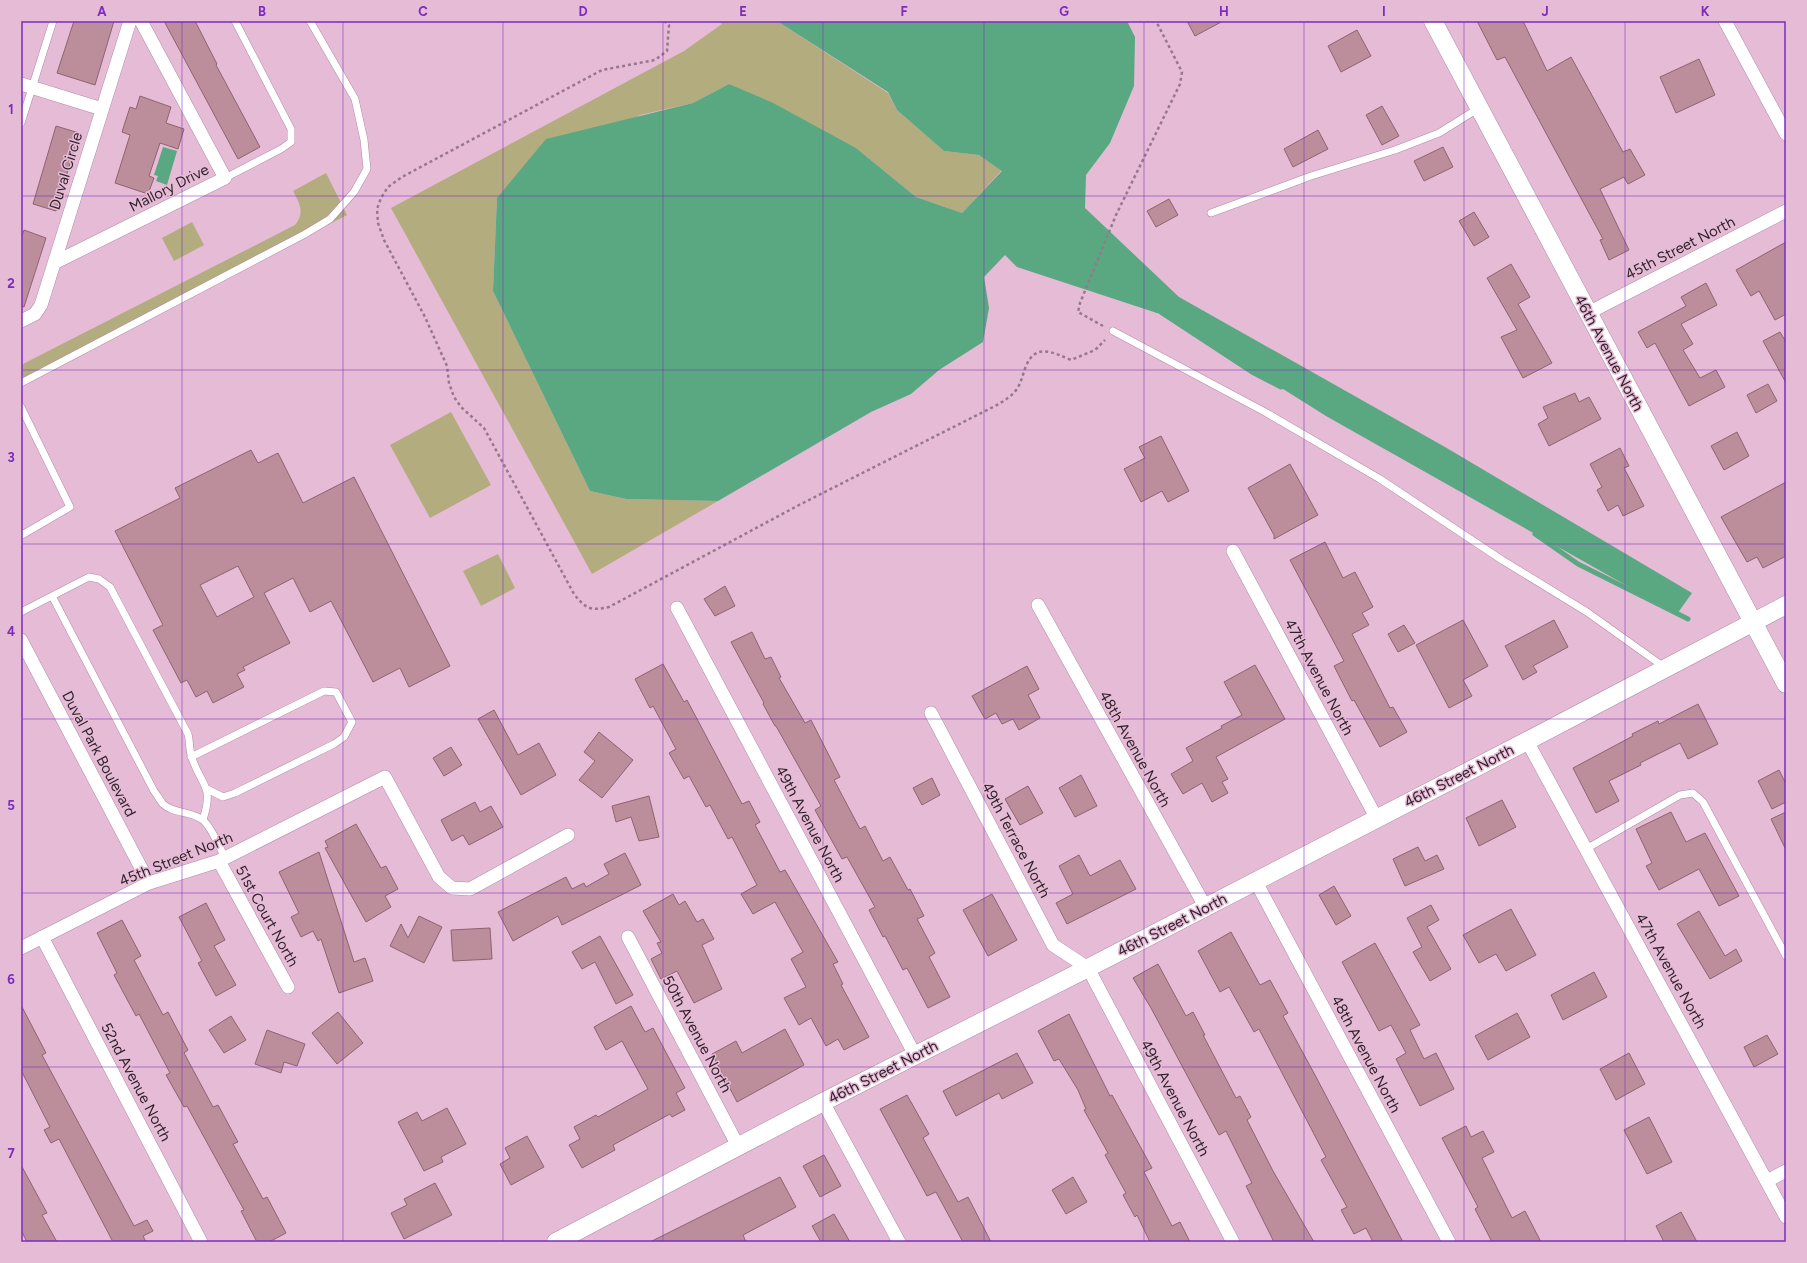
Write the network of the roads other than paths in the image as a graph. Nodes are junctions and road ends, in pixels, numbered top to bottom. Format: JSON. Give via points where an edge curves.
{"nodes":[{"id":1,"x":53,"y":21,"type":"edge"},
{"id":2,"x":130,"y":21,"type":"edge"},
{"id":3,"x":141,"y":21,"type":"edge"},
{"id":4,"x":235,"y":21,"type":"edge"},
{"id":5,"x":310,"y":21,"type":"edge"},
{"id":6,"x":1433,"y":21,"type":"edge"},
{"id":7,"x":1725,"y":21,"type":"edge"},
{"id":8,"x":27,"y":86,"type":"edge"},
{"id":9,"x":1479,"y":108,"type":"junction"},
{"id":10,"x":102,"y":109,"type":"junction"},
{"id":11,"x":21,"y":123,"type":"edge"},
{"id":12,"x":1786,"y":134,"type":"edge"},
{"id":13,"x":225,"y":178,"type":"junction"},
{"id":14,"x":1786,"y":211,"type":"edge"},
{"id":15,"x":1211,"y":213,"type":"dead end"},
{"id":16,"x":54,"y":263,"type":"junction"},
{"id":17,"x":1588,"y":313,"type":"junction"},
{"id":18,"x":21,"y":321,"type":"edge"},
{"id":19,"x":1113,"y":331,"type":"road end"},
{"id":20,"x":21,"y":383,"type":"edge"},
{"id":21,"x":21,"y":407,"type":"edge"},
{"id":22,"x":21,"y":533,"type":"edge"},
{"id":23,"x":1233,"y":551,"type":"dead end"},
{"id":24,"x":52,"y":596,"type":"junction"},
{"id":25,"x":1038,"y":605,"type":"dead end"},
{"id":26,"x":1786,"y":605,"type":"edge"},
{"id":27,"x":677,"y":608,"type":"dead end"},
{"id":28,"x":21,"y":612,"type":"edge"},
{"id":29,"x":1753,"y":622,"type":"junction"},
{"id":30,"x":21,"y":640,"type":"edge"},
{"id":31,"x":1665,"y":668,"type":"junction"},
{"id":32,"x":1784,"y":678,"type":"edge"},
{"id":33,"x":931,"y":713,"type":"dead end"},
{"id":34,"x":1527,"y":741,"type":"junction"},
{"id":35,"x":191,"y":757,"type":"junction"},
{"id":36,"x":207,"y":789,"type":"junction"},
{"id":37,"x":1377,"y":818,"type":"junction"},
{"id":38,"x":203,"y":820,"type":"junction"},
{"id":39,"x":568,"y":835,"type":"dead end"},
{"id":40,"x":1586,"y":849,"type":"junction"},
{"id":41,"x":222,"y":860,"type":"junction"},
{"id":42,"x":1256,"y":882,"type":"junction"},
{"id":43,"x":149,"y":883,"type":"junction"},
{"id":44,"x":1206,"y":908,"type":"junction"},
{"id":45,"x":42,"y":937,"type":"junction"},
{"id":46,"x":628,"y":937,"type":"dead end"},
{"id":47,"x":21,"y":948,"type":"edge"},
{"id":48,"x":1786,"y":956,"type":"edge"},
{"id":49,"x":1088,"y":968,"type":"junction"},
{"id":50,"x":288,"y":987,"type":"dead end"},
{"id":51,"x":915,"y":1055,"type":"junction"},
{"id":52,"x":823,"y":1102,"type":"junction"},
{"id":53,"x":738,"y":1146,"type":"junction"},
{"id":54,"x":1786,"y":1171,"type":"edge"},
{"id":55,"x":1767,"y":1181,"type":"junction"},
{"id":56,"x":1786,"y":1217,"type":"edge"},
{"id":57,"x":201,"y":1242,"type":"edge"},
{"id":58,"x":556,"y":1242,"type":"edge"},
{"id":59,"x":899,"y":1242,"type":"edge"},
{"id":60,"x":1233,"y":1242,"type":"edge"},
{"id":61,"x":1449,"y":1242,"type":"edge"}],
"edges":[{"from":1,"to":8,"type":"lane"},
{"from":2,"to":10,"type":"street","name":"Duval Circle"},
{"from":3,"to":13,"type":"street","name":"Mallory Drive"},
{"from":4,"to":13,"type":"lane","via":[[291,129],[291,142]]},
{"from":5,"to":20,"type":"lane","via":[[355,99],[367,169],[354,192],[330,218],[305,234]]},
{"from":6,"to":9,"type":"street","name":"46th Avenue North"},
{"from":7,"to":12,"type":"street"},
{"from":8,"to":10,"type":"street"},
{"from":8,"to":11,"type":"lane"},
{"from":9,"to":15,"type":"lane","via":[[1439,133]]},
{"from":9,"to":17,"type":"street","name":"46th Avenue North"},
{"from":10,"to":16,"type":"street","name":"Duval Circle"},
{"from":13,"to":16,"type":"street","name":"Mallory Drive"},
{"from":14,"to":17,"type":"street","name":"45th Street North"},
{"from":16,"to":18,"type":"street","name":"Duval Circle","via":[[41,305],[35,314]]},
{"from":17,"to":29,"type":"street","name":"46th Avenue North"},
{"from":19,"to":31,"type":"lane","via":[[1265,412],[1380,479],[1502,560],[1587,612]]},
{"from":21,"to":22,"type":"lane","via":[[70,508],[22,535]]},
{"from":23,"to":37,"type":"street","name":"47th Avenue North"},
{"from":24,"to":28,"type":"lane"},
{"from":24,"to":35,"type":"lane","via":[[89,577],[99,578],[110,587],[188,734]]},
{"from":24,"to":38,"type":"lane","via":[[154,791],[164,804]]},
{"from":25,"to":44,"type":"street","name":"48th Avenue North"},
{"from":26,"to":29,"type":"street","name":"46th Street North"},
{"from":27,"to":51,"type":"street","name":"49th Avenue North"},
{"from":29,"to":31,"type":"street","name":"46th Street North"},
{"from":29,"to":32,"type":"street","name":"46th Avenue North"},
{"from":30,"to":43,"type":"street","name":"Duval Park Boulevard"},
{"from":31,"to":34,"type":"street","name":"46th Street North"},
{"from":33,"to":49,"type":"street","name":"49th Terrace North","via":[[1053,945]]},
{"from":34,"to":37,"type":"street","name":"46th Street North"},
{"from":34,"to":40,"type":"street","name":"47th Avenue North"},
{"from":35,"to":36,"type":"lane"},
{"from":35,"to":36,"type":"lane","via":[[324,691],[336,692],[352,722],[344,737],[334,744],[235,793],[223,797]]},
{"from":36,"to":38,"type":"lane","via":[[207,806]]},
{"from":37,"to":42,"type":"street","name":"46th Street North"},
{"from":38,"to":41,"type":"lane"},
{"from":39,"to":41,"type":"street","name":"45th Street North","via":[[470,889],[452,888],[439,877],[385,777]]},
{"from":40,"to":48,"type":"lane","via":[[1680,795],[1693,793],[1703,802]]},
{"from":40,"to":55,"type":"street","name":"47th Avenue North"},
{"from":41,"to":43,"type":"street","name":"45th Street North"},
{"from":41,"to":50,"type":"street","name":"51st Court North"},
{"from":42,"to":44,"type":"street","name":"46th Street North"},
{"from":42,"to":61,"type":"street","name":"48th Avenue North"},
{"from":43,"to":45,"type":"street","name":"45th Street North"},
{"from":44,"to":49,"type":"street","name":"46th Street North"},
{"from":45,"to":47,"type":"street","name":"45th Street North"},
{"from":45,"to":57,"type":"street","name":"52nd Avenue North"},
{"from":46,"to":53,"type":"street","name":"50th Avenue North"},
{"from":49,"to":51,"type":"street","name":"46th Street North"},
{"from":49,"to":60,"type":"street","name":"49th Avenue North"},
{"from":51,"to":52,"type":"street","name":"46th Street North"},
{"from":52,"to":53,"type":"street","name":"46th Street North"},
{"from":52,"to":59,"type":"street"},
{"from":53,"to":58,"type":"street","name":"46th Street North"},
{"from":54,"to":55,"type":"street"},
{"from":55,"to":56,"type":"street","name":"47th Avenue North"}]}
